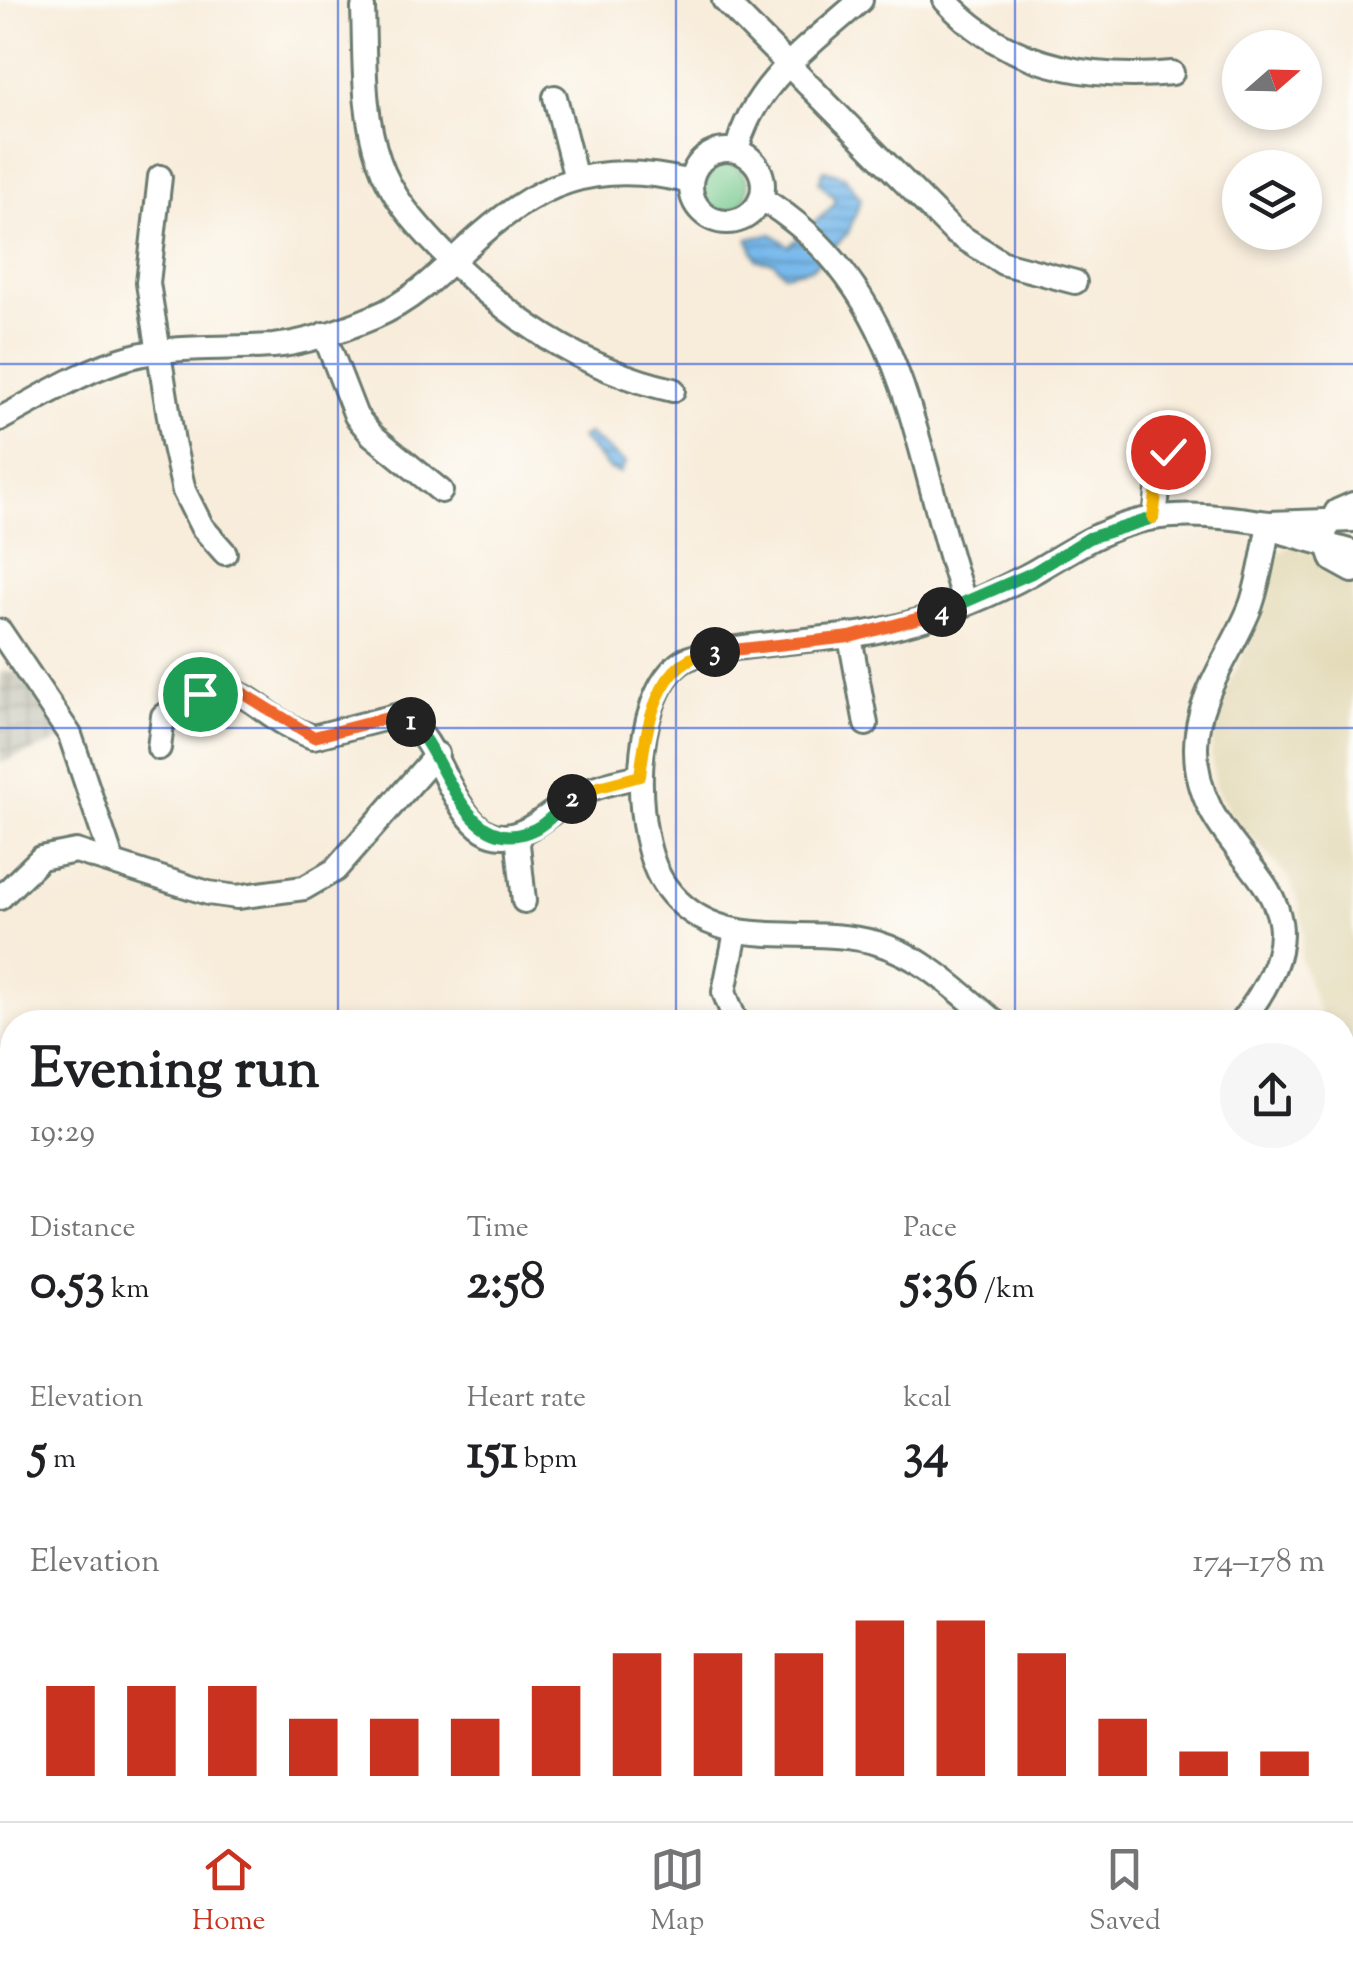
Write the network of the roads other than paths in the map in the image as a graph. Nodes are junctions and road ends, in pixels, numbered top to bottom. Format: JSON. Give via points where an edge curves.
{"nodes":[{"id":1,"x":724,"y":0,"type":"edge"},
{"id":2,"x":861,"y":0,"type":"edge"},
{"id":3,"x":945,"y":0,"type":"edge"},
{"id":4,"x":363,"y":8,"type":"dead end"},
{"id":5,"x":788,"y":66,"type":"junction"},
{"id":6,"x":1172,"y":73,"type":"dead end"},
{"id":7,"x":555,"y":97,"type":"dead end"},
{"id":8,"x":737,"y":150,"type":"junction"},
{"id":9,"x":160,"y":177,"type":"dead end"},
{"id":10,"x":576,"y":180,"type":"junction"},
{"id":11,"x":691,"y":182,"type":"junction"},
{"id":12,"x":762,"y":199,"type":"junction"},
{"id":13,"x":452,"y":261,"type":"junction"},
{"id":14,"x":1075,"y":282,"type":"dead end"},
{"id":15,"x":324,"y":334,"type":"junction"},
{"id":16,"x":158,"y":352,"type":"junction"},
{"id":17,"x":673,"y":390,"type":"dead end"},
{"id":18,"x":0,"y":419,"type":"edge"},
{"id":19,"x":1160,"y":463,"type":"dead end"},
{"id":20,"x":441,"y":491,"type":"dead end"},
{"id":21,"x":1353,"y":504,"type":"edge"},
{"id":22,"x":1155,"y":518,"type":"junction"},
{"id":23,"x":1342,"y":520,"type":"edge"},
{"id":24,"x":1268,"y":523,"type":"junction"},
{"id":25,"x":1325,"y":542,"type":"junction"},
{"id":26,"x":1353,"y":552,"type":"edge"},
{"id":27,"x":225,"y":553,"type":"dead end"},
{"id":28,"x":1353,"y":571,"type":"edge"},
{"id":29,"x":965,"y":604,"type":"junction"},
{"id":30,"x":4,"y":637,"type":"edge"},
{"id":31,"x":850,"y":637,"type":"junction"},
{"id":32,"x":866,"y":724,"type":"dead end"},
{"id":33,"x":158,"y":748,"type":"dead end"},
{"id":34,"x":437,"y":754,"type":"junction"},
{"id":35,"x":640,"y":776,"type":"junction"},
{"id":36,"x":517,"y":835,"type":"junction"},
{"id":37,"x":112,"y":860,"type":"junction"},
{"id":38,"x":0,"y":898,"type":"edge"},
{"id":39,"x":524,"y":900,"type":"dead end"},
{"id":40,"x":736,"y":932,"type":"junction"},
{"id":41,"x":731,"y":1010,"type":"edge"},
{"id":42,"x":981,"y":1010,"type":"edge"},
{"id":43,"x":1250,"y":1010,"type":"edge"}],
"edges":[{"from":1,"to":5,"type":"street"},
{"from":2,"to":5,"type":"street"},
{"from":3,"to":6,"type":"street","via":[[991,40],[1032,60],[1090,74]]},
{"from":4,"to":13,"type":"street","via":[[367,100],[378,159],[403,208]]},
{"from":5,"to":8,"type":"street","via":[[752,107]]},
{"from":5,"to":14,"type":"street","via":[[954,232],[1003,263]]},
{"from":7,"to":10,"type":"street"},
{"from":8,"to":11,"type":"street","via":[[707,156]]},
{"from":8,"to":12,"type":"street","via":[[760,170]]},
{"from":9,"to":16,"type":"street","via":[[148,283]]},
{"from":10,"to":11,"type":"street","via":[[616,173]]},
{"from":10,"to":13,"type":"street","via":[[524,198]]},
{"from":11,"to":12,"type":"street","via":[[696,204],[713,220],[736,222]]},
{"from":12,"to":29,"type":"street","via":[[830,253],[872,313],[893,358]]},
{"from":13,"to":15,"type":"street","via":[[403,303]]},
{"from":13,"to":17,"type":"street","via":[[545,337],[595,366]]},
{"from":15,"to":16,"type":"street","via":[[276,346]]},
{"from":15,"to":20,"type":"street","via":[[356,416]]},
{"from":16,"to":18,"type":"street","via":[[106,365]]},
{"from":16,"to":27,"type":"street","via":[[184,491]]},
{"from":19,"to":22,"type":"street"},
{"from":21,"to":23,"type":"street"},
{"from":22,"to":24,"type":"street"},
{"from":22,"to":29,"type":"street","via":[[1089,538]]},
{"from":23,"to":24,"type":"street"},
{"from":23,"to":25,"type":"street"},
{"from":24,"to":25,"type":"street"},
{"from":24,"to":43,"type":"street","via":[[1251,603],[1201,711],[1196,742],[1198,776],[1211,811],[1276,883],[1289,917],[1290,937],[1276,978]]},
{"from":25,"to":26,"type":"street"},
{"from":25,"to":28,"type":"street","via":[[1333,560]]},
{"from":29,"to":31,"type":"street"},
{"from":30,"to":37,"type":"street","via":[[70,734]]},
{"from":31,"to":32,"type":"street"},
{"from":31,"to":35,"type":"street","via":[[676,653]]},
{"from":33,"to":34,"type":"street","via":[[163,716],[178,704],[238,690],[314,737],[403,714]]},
{"from":34,"to":36,"type":"street","via":[[465,812],[490,830]]},
{"from":34,"to":37,"type":"street","via":[[335,870],[304,888],[237,897],[208,893]]},
{"from":35,"to":36,"type":"street","via":[[576,796],[546,822]]},
{"from":35,"to":40,"type":"street","via":[[643,832],[664,886],[704,921]]},
{"from":36,"to":39,"type":"street"},
{"from":37,"to":38,"type":"street","via":[[56,853],[30,866]]},
{"from":40,"to":41,"type":"street","via":[[724,992]]},
{"from":40,"to":42,"type":"street","via":[[879,943],[920,962]]}]}
